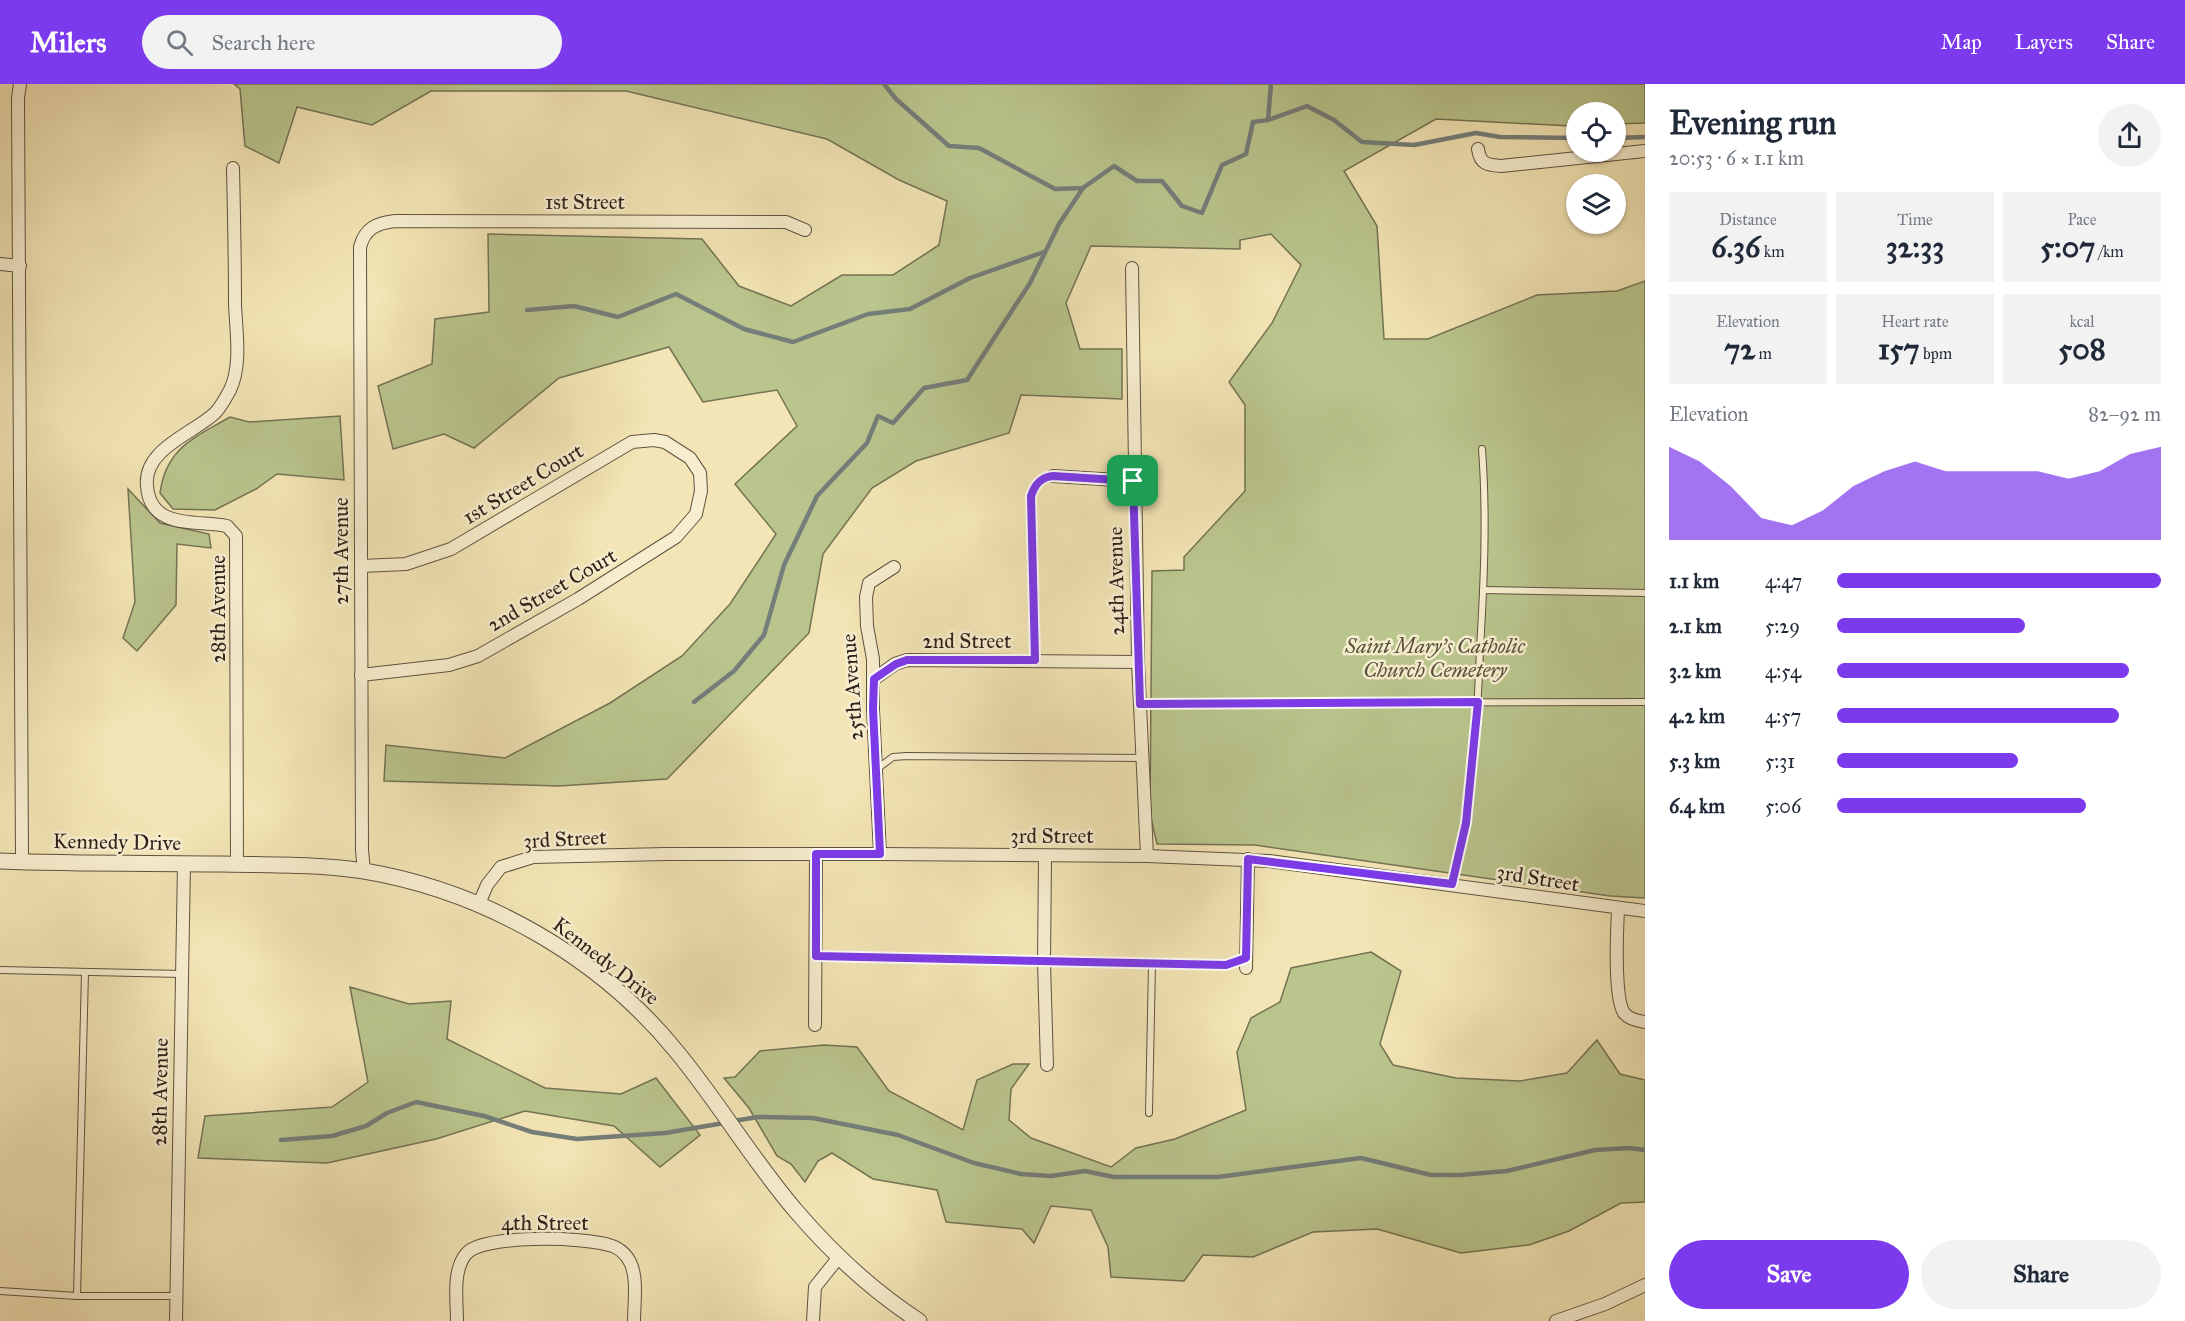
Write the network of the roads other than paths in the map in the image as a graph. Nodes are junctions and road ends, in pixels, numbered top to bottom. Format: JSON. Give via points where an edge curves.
{"nodes":[{"id":1,"x":20,"y":84,"type":"edge"},
{"id":2,"x":1478,"y":149,"type":"dead end"},
{"id":3,"x":1645,"y":151,"type":"edge"},
{"id":4,"x":233,"y":168,"type":"dead end"},
{"id":5,"x":805,"y":230,"type":"dead end"},
{"id":6,"x":366,"y":232,"type":"joint"},
{"id":7,"x":0,"y":264,"type":"edge"},
{"id":8,"x":20,"y":266,"type":"junction"},
{"id":9,"x":1132,"y":268,"type":"dead end"},
{"id":10,"x":1482,"y":449,"type":"dead end"},
{"id":11,"x":696,"y":465,"type":"joint"},
{"id":12,"x":1053,"y":476,"type":"joint"},
{"id":13,"x":1133,"y":481,"type":"junction"},
{"id":14,"x":361,"y":566,"type":"junction"},
{"id":15,"x":894,"y":567,"type":"dead end"},
{"id":16,"x":1483,"y":590,"type":"junction"},
{"id":17,"x":1645,"y":593,"type":"edge"},
{"id":18,"x":1035,"y":660,"type":"junction"},
{"id":19,"x":1138,"y":662,"type":"junction"},
{"id":20,"x":361,"y":675,"type":"junction"},
{"id":21,"x":874,"y":679,"type":"junction"},
{"id":22,"x":1478,"y":702,"type":"junction"},
{"id":23,"x":1645,"y":702,"type":"edge"},
{"id":24,"x":1140,"y":704,"type":"junction"},
{"id":25,"x":1143,"y":758,"type":"junction"},
{"id":26,"x":877,"y":768,"type":"junction"},
{"id":27,"x":816,"y":854,"type":"junction"},
{"id":28,"x":880,"y":854,"type":"junction"},
{"id":29,"x":1046,"y":855,"type":"junction"},
{"id":30,"x":1147,"y":856,"type":"junction"},
{"id":31,"x":1248,"y":859,"type":"junction"},
{"id":32,"x":0,"y":861,"type":"edge"},
{"id":33,"x":22,"y":861,"type":"junction"},
{"id":34,"x":184,"y":864,"type":"junction"},
{"id":35,"x":237,"y":864,"type":"junction"},
{"id":36,"x":364,"y":872,"type":"junction"},
{"id":37,"x":1452,"y":884,"type":"junction"},
{"id":38,"x":479,"y":904,"type":"junction"},
{"id":39,"x":1618,"y":910,"type":"junction"},
{"id":40,"x":1645,"y":912,"type":"edge"},
{"id":41,"x":816,"y":956,"type":"junction"},
{"id":42,"x":1044,"y":963,"type":"junction"},
{"id":43,"x":1246,"y":963,"type":"joint"},
{"id":44,"x":1152,"y":964,"type":"junction"},
{"id":45,"x":0,"y":970,"type":"edge"},
{"id":46,"x":85,"y":972,"type":"junction"},
{"id":47,"x":182,"y":975,"type":"junction"},
{"id":48,"x":1645,"y":1022,"type":"edge"},
{"id":49,"x":815,"y":1025,"type":"dead end"},
{"id":50,"x":1047,"y":1065,"type":"dead end"},
{"id":51,"x":1149,"y":1113,"type":"dead end"},
{"id":52,"x":839,"y":1257,"type":"junction"},
{"id":53,"x":1645,"y":1285,"type":"edge"},
{"id":54,"x":0,"y":1291,"type":"edge"},
{"id":55,"x":77,"y":1296,"type":"junction"},
{"id":56,"x":176,"y":1296,"type":"junction"},
{"id":57,"x":176,"y":1321,"type":"edge"},
{"id":58,"x":457,"y":1321,"type":"edge"},
{"id":59,"x":634,"y":1321,"type":"edge"},
{"id":60,"x":813,"y":1321,"type":"edge"},
{"id":61,"x":918,"y":1321,"type":"edge"},
{"id":62,"x":1556,"y":1321,"type":"edge"}],
"edges":[{"from":1,"to":8,"type":"street"},
{"from":2,"to":3,"type":"street","via":[[1485,165],[1501,166]]},
{"from":4,"to":35,"type":"street","name":"28th Avenue","via":[[234,382],[215,413],[157,457],[147,476],[147,486],[151,502],[166,517],[227,526],[236,536]]},
{"from":5,"to":6,"type":"street","name":"1st Street","via":[[786,222],[395,221],[372,226]]},
{"from":6,"to":14,"type":"street","name":"27th Avenue","via":[[360,247]]},
{"from":7,"to":8,"type":"street"},
{"from":8,"to":33,"type":"street"},
{"from":9,"to":13,"type":"street","name":"24th Avenue"},
{"from":10,"to":16,"type":"lane","via":[[1486,496]]},
{"from":11,"to":14,"type":"street","name":"1st Street Court","via":[[665,442],[632,442],[451,549],[406,564]]},
{"from":11,"to":20,"type":"street","name":"2nd Street Court","via":[[701,481],[696,513],[676,537],[649,555],[478,656],[449,665]]},
{"from":12,"to":13,"type":"street"},
{"from":12,"to":18,"type":"lane","via":[[1038,482],[1031,496]]},
{"from":13,"to":19,"type":"street","name":"24th Avenue"},
{"from":14,"to":20,"type":"street","name":"27th Avenue"},
{"from":15,"to":21,"type":"street","name":"25th Avenue","via":[[878,575],[867,589]]},
{"from":16,"to":17,"type":"lane"},
{"from":16,"to":22,"type":"lane"},
{"from":18,"to":19,"type":"street","name":"2nd Street"},
{"from":18,"to":21,"type":"street","name":"2nd Street","via":[[907,660]]},
{"from":19,"to":24,"type":"street","name":"24th Avenue"},
{"from":20,"to":36,"type":"street","name":"27th Avenue"},
{"from":21,"to":26,"type":"street","name":"25th Avenue"},
{"from":22,"to":23,"type":"lane"},
{"from":22,"to":24,"type":"lane"},
{"from":22,"to":37,"type":"lane","via":[[1466,823]]},
{"from":24,"to":25,"type":"street","name":"24th Avenue"},
{"from":25,"to":26,"type":"lane","via":[[907,756],[893,757]]},
{"from":25,"to":30,"type":"street","name":"24th Avenue"},
{"from":26,"to":28,"type":"street","name":"25th Avenue"},
{"from":27,"to":28,"type":"street","name":"3rd Street"},
{"from":27,"to":38,"type":"street","name":"3rd Street","via":[[666,854],[518,860],[495,873]]},
{"from":27,"to":41,"type":"street"},
{"from":28,"to":29,"type":"street","name":"3rd Street"},
{"from":29,"to":30,"type":"street","name":"3rd Street"},
{"from":29,"to":42,"type":"street"},
{"from":30,"to":31,"type":"street","name":"3rd Street"},
{"from":31,"to":37,"type":"street","name":"3rd Street"},
{"from":31,"to":43,"type":"street"},
{"from":32,"to":33,"type":"street","name":"Kennedy Drive"},
{"from":33,"to":34,"type":"street","name":"Kennedy Drive"},
{"from":34,"to":35,"type":"street","name":"Kennedy Drive"},
{"from":34,"to":47,"type":"street","name":"28th Avenue"},
{"from":35,"to":36,"type":"street","name":"Kennedy Drive"},
{"from":36,"to":38,"type":"street","name":"Kennedy Drive"},
{"from":37,"to":39,"type":"street","name":"3rd Street"},
{"from":38,"to":52,"type":"street","name":"Kennedy Drive","via":[[532,930],[574,957],[649,1020],[689,1067],[785,1198]]},
{"from":39,"to":40,"type":"street","name":"3rd Street"},
{"from":39,"to":48,"type":"street","via":[[1621,1007],[1630,1018]]},
{"from":41,"to":42,"type":"lane"},
{"from":41,"to":49,"type":"street"},
{"from":42,"to":44,"type":"lane"},
{"from":42,"to":50,"type":"street"},
{"from":43,"to":44,"type":"lane"},
{"from":44,"to":51,"type":"lane"},
{"from":45,"to":46,"type":"lane"},
{"from":46,"to":47,"type":"lane"},
{"from":46,"to":55,"type":"lane"},
{"from":47,"to":56,"type":"street","name":"28th Avenue"},
{"from":52,"to":60,"type":"street","via":[[815,1287]]},
{"from":52,"to":61,"type":"street","name":"Kennedy Drive"},
{"from":53,"to":62,"type":"street"},
{"from":54,"to":55,"type":"lane"},
{"from":55,"to":56,"type":"lane"},
{"from":56,"to":57,"type":"street","name":"28th Avenue"},
{"from":58,"to":59,"type":"street","name":"4th Street","via":[[458,1272],[465,1254],[473,1247],[494,1242],[562,1239],[611,1245],[625,1255],[633,1270]]}]}
